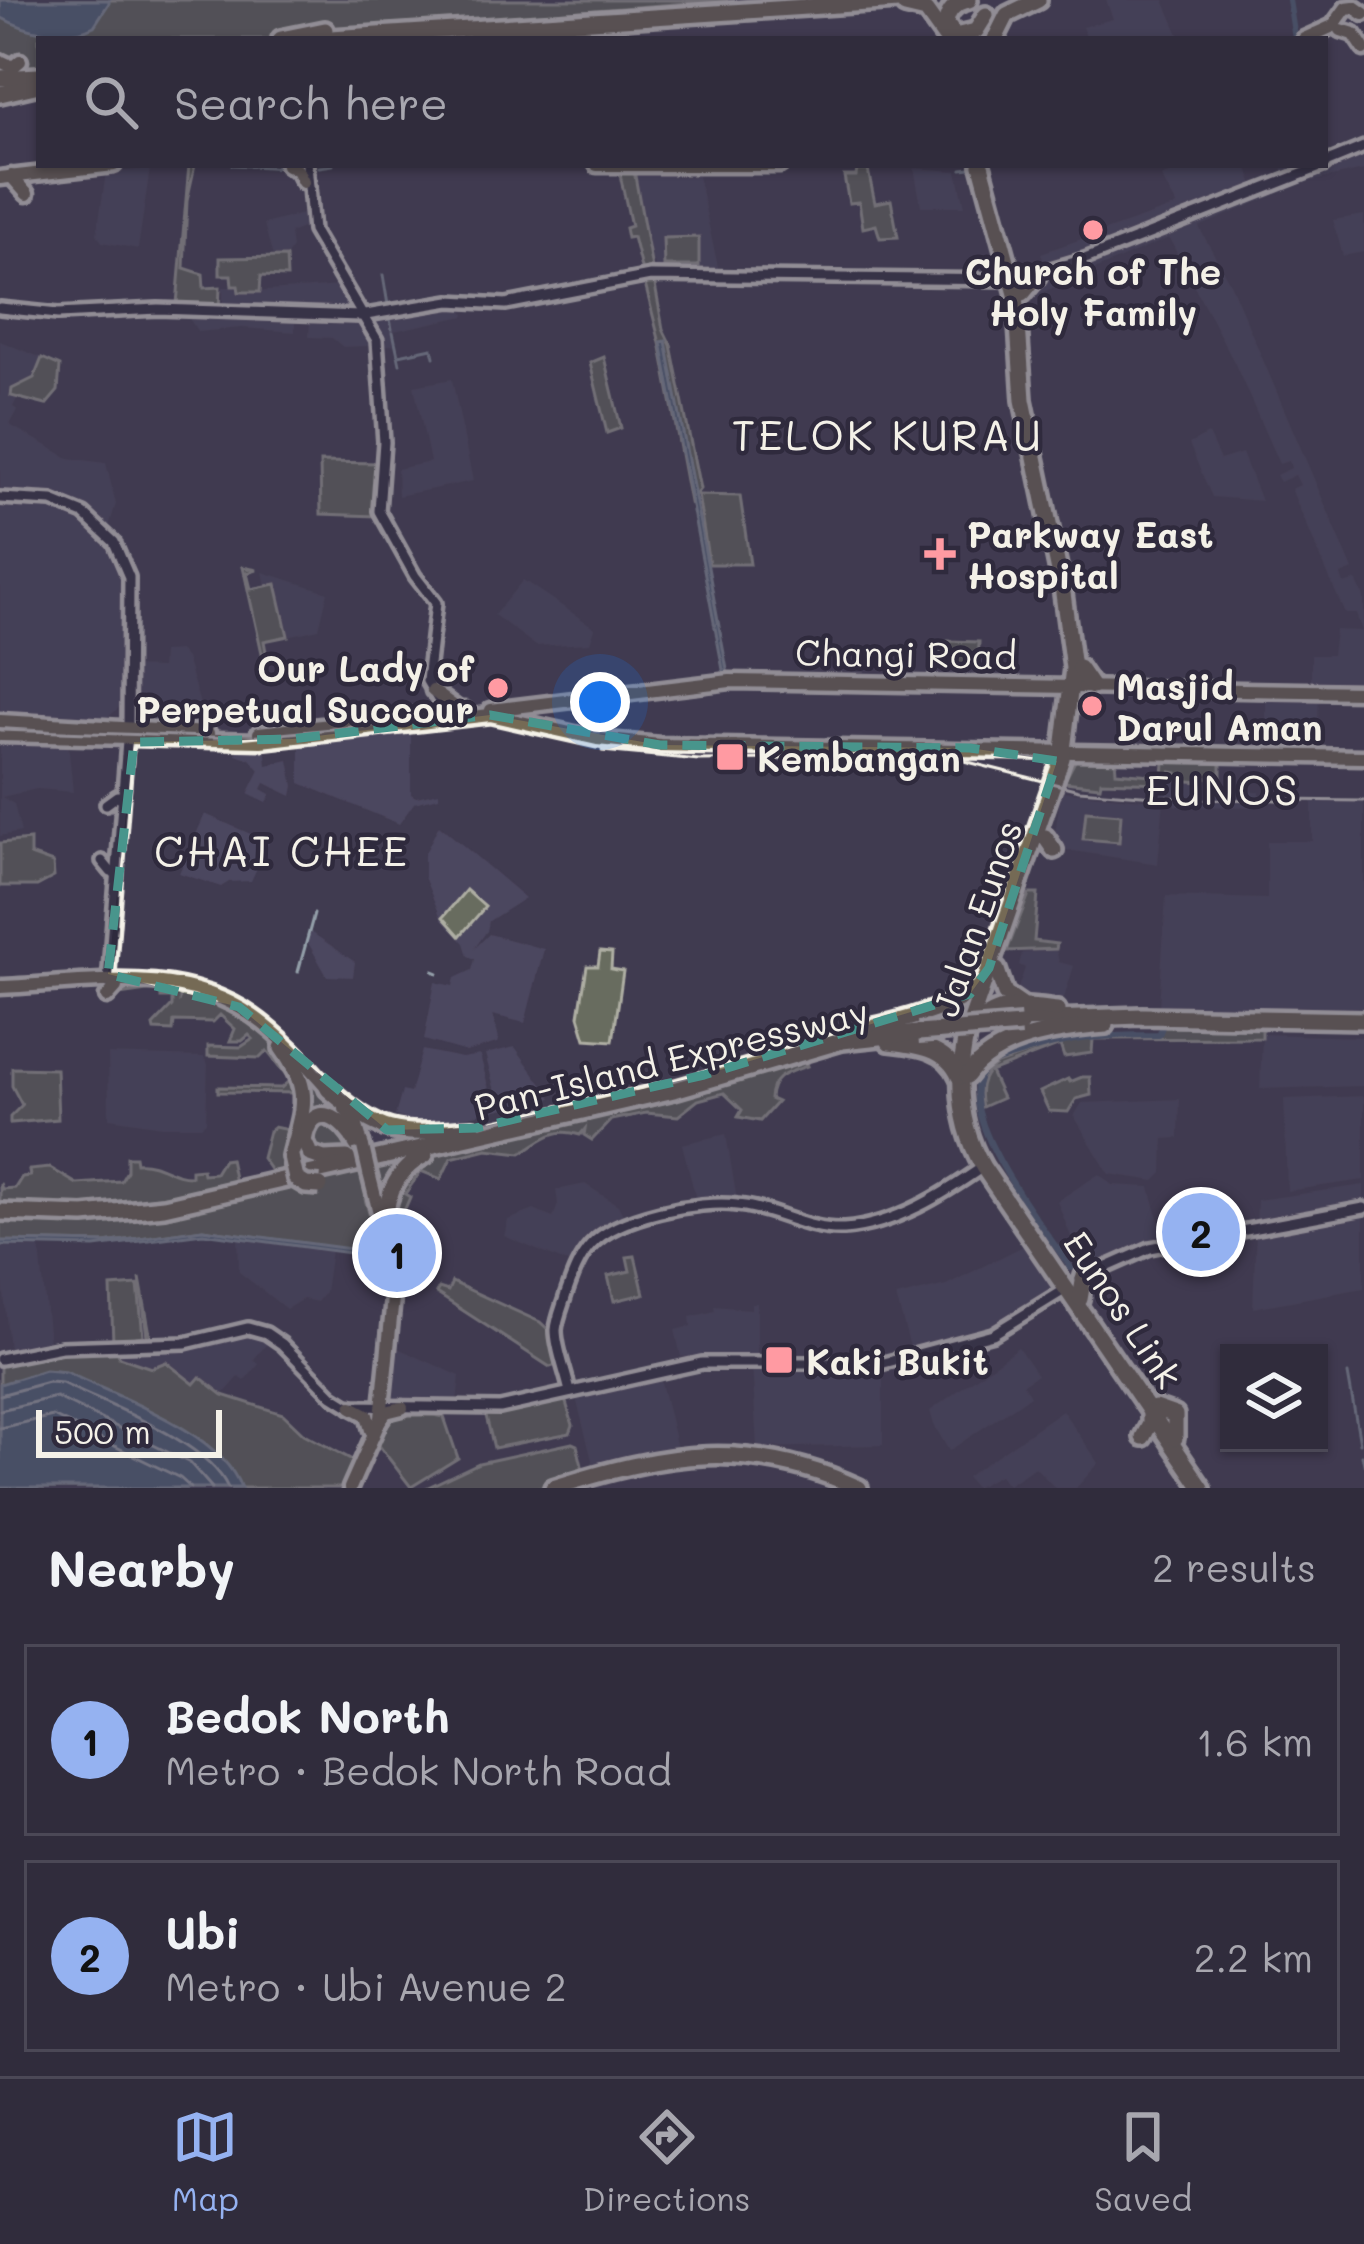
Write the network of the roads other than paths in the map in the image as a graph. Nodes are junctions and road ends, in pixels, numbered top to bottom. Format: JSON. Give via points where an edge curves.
{"nodes":[{"id":1,"x":791,"y":0,"type":"edge"},
{"id":2,"x":914,"y":0,"type":"edge"},
{"id":3,"x":969,"y":0,"type":"edge"},
{"id":4,"x":1038,"y":0,"type":"edge"},
{"id":5,"x":867,"y":3,"type":"junction"},
{"id":6,"x":989,"y":4,"type":"edge"},
{"id":7,"x":1364,"y":14,"type":"edge"},
{"id":8,"x":621,"y":15,"type":"junction"},
{"id":9,"x":550,"y":23,"type":"junction"},
{"id":10,"x":501,"y":27,"type":"junction"},
{"id":11,"x":1354,"y":29,"type":"edge"},
{"id":12,"x":297,"y":36,"type":"edge"},
{"id":13,"x":363,"y":36,"type":"edge"},
{"id":14,"x":528,"y":36,"type":"edge"},
{"id":15,"x":534,"y":36,"type":"edge"},
{"id":16,"x":944,"y":36,"type":"edge"},
{"id":17,"x":988,"y":36,"type":"edge"},
{"id":18,"x":990,"y":36,"type":"edge"},
{"id":19,"x":1311,"y":36,"type":"edge"},
{"id":20,"x":1364,"y":49,"type":"edge"},
{"id":21,"x":5,"y":74,"type":"edge"},
{"id":22,"x":36,"y":79,"type":"edge"},
{"id":23,"x":36,"y":79,"type":"edge"},
{"id":24,"x":1364,"y":149,"type":"edge"},
{"id":25,"x":1328,"y":163,"type":"edge"},
{"id":26,"x":61,"y":168,"type":"edge"},
{"id":27,"x":87,"y":168,"type":"edge"},
{"id":28,"x":985,"y":168,"type":"edge"},
{"id":29,"x":1314,"y":168,"type":"edge"},
{"id":30,"x":307,"y":170,"type":"edge"},
{"id":31,"x":41,"y":173,"type":"junction"},
{"id":32,"x":4,"y":176,"type":"edge"},
{"id":33,"x":855,"y":265,"type":"dead end"},
{"id":34,"x":843,"y":275,"type":"junction"},
{"id":35,"x":1021,"y":277,"type":"junction"},
{"id":36,"x":872,"y":278,"type":"junction"},
{"id":37,"x":862,"y":288,"type":"dead end"},
{"id":38,"x":354,"y":298,"type":"junction"},
{"id":39,"x":0,"y":307,"type":"edge"},
{"id":40,"x":298,"y":314,"type":"junction"},
{"id":41,"x":342,"y":314,"type":"junction"},
{"id":42,"x":369,"y":314,"type":"junction"},
{"id":43,"x":0,"y":500,"type":"edge"},
{"id":44,"x":421,"y":584,"type":"junction"},
{"id":45,"x":433,"y":631,"type":"junction"},
{"id":46,"x":1081,"y":687,"type":"junction"},
{"id":47,"x":432,"y":692,"type":"junction"},
{"id":48,"x":1364,"y":692,"type":"edge"},
{"id":49,"x":533,"y":706,"type":"junction"},
{"id":50,"x":427,"y":713,"type":"junction"},
{"id":51,"x":455,"y":716,"type":"junction"},
{"id":52,"x":0,"y":722,"type":"edge"},
{"id":53,"x":532,"y":724,"type":"junction"},
{"id":54,"x":35,"y":730,"type":"junction"},
{"id":55,"x":102,"y":732,"type":"junction"},
{"id":56,"x":0,"y":734,"type":"edge"},
{"id":57,"x":128,"y":734,"type":"junction"},
{"id":58,"x":186,"y":736,"type":"junction"},
{"id":59,"x":1042,"y":754,"type":"joint"},
{"id":60,"x":1364,"y":757,"type":"edge"},
{"id":61,"x":1067,"y":760,"type":"junction"},
{"id":62,"x":116,"y":849,"type":"junction"},
{"id":63,"x":127,"y":862,"type":"dead end"},
{"id":64,"x":1029,"y":870,"type":"junction"},
{"id":65,"x":111,"y":872,"type":"junction"},
{"id":66,"x":994,"y":965,"type":"junction"},
{"id":67,"x":109,"y":985,"type":"junction"},
{"id":68,"x":0,"y":990,"type":"edge"},
{"id":69,"x":935,"y":1007,"type":"junction"},
{"id":70,"x":1021,"y":1017,"type":"junction"},
{"id":71,"x":1114,"y":1020,"type":"junction"},
{"id":72,"x":1364,"y":1024,"type":"edge"},
{"id":73,"x":973,"y":1026,"type":"junction"},
{"id":74,"x":861,"y":1032,"type":"junction"},
{"id":75,"x":920,"y":1036,"type":"junction"},
{"id":76,"x":1009,"y":1046,"type":"junction"},
{"id":77,"x":282,"y":1048,"type":"junction"},
{"id":78,"x":963,"y":1077,"type":"junction"},
{"id":79,"x":328,"y":1089,"type":"junction"},
{"id":80,"x":476,"y":1129,"type":"junction"},
{"id":81,"x":443,"y":1144,"type":"junction"},
{"id":82,"x":362,"y":1157,"type":"junction"},
{"id":83,"x":982,"y":1169,"type":"junction"},
{"id":84,"x":1364,"y":1206,"type":"edge"},
{"id":85,"x":0,"y":1209,"type":"edge"},
{"id":86,"x":385,"y":1239,"type":"junction"},
{"id":87,"x":1068,"y":1285,"type":"junction"},
{"id":88,"x":0,"y":1358,"type":"edge"},
{"id":89,"x":381,"y":1386,"type":"junction"},
{"id":90,"x":571,"y":1388,"type":"junction"},
{"id":91,"x":356,"y":1406,"type":"junction"},
{"id":92,"x":401,"y":1406,"type":"junction"},
{"id":93,"x":1152,"y":1411,"type":"junction"},
{"id":94,"x":378,"y":1412,"type":"junction"},
{"id":95,"x":1172,"y":1440,"type":"junction"},
{"id":96,"x":352,"y":1487,"type":"edge"},
{"id":97,"x":852,"y":1487,"type":"edge"},
{"id":98,"x":553,"y":1488,"type":"edge"},
{"id":99,"x":575,"y":1488,"type":"edge"},
{"id":100,"x":1205,"y":1488,"type":"edge"}],
"edges":[{"from":1,"to":8,"type":"highway"},
{"from":2,"to":5,"type":"highway"},
{"from":3,"to":6,"type":"highway","via":[[947,14],[956,36],[976,32]]},
{"from":4,"to":18,"type":"highway","via":[[1007,15]]},
{"from":5,"to":8,"type":"highway"},
{"from":5,"to":16,"type":"highway","via":[[921,8]]},
{"from":6,"to":17,"type":"highway"},
{"from":7,"to":11,"type":"main road","via":[[1350,7]]},
{"from":8,"to":9,"type":"highway"},
{"from":8,"to":12,"type":"highway"},
{"from":9,"to":10,"type":"highway"},
{"from":9,"to":15,"type":"highway"},
{"from":10,"to":13,"type":"highway"},
{"from":10,"to":14,"type":"highway"},
{"from":11,"to":19,"type":"main road","via":[[1333,26]]},
{"from":11,"to":20,"type":"main road"},
{"from":21,"to":22,"type":"highway"},
{"from":21,"to":23,"type":"highway"},
{"from":24,"to":25,"type":"main road"},
{"from":26,"to":32,"type":"main road"},
{"from":27,"to":31,"type":"main road"},
{"from":28,"to":35,"type":"highway","name":"Jalan Eunos"},
{"from":29,"to":35,"type":"main road"},
{"from":30,"to":38,"type":"main road","via":[[311,224]]},
{"from":31,"to":32,"type":"main road"},
{"from":31,"to":32,"type":"main road","via":[[28,189]]},
{"from":33,"to":34,"type":"main road"},
{"from":34,"to":35,"type":"main road"},
{"from":34,"to":42,"type":"main road","via":[[653,273],[502,303],[450,298]]},
{"from":35,"to":36,"type":"main road"},
{"from":35,"to":46,"type":"highway","name":"Jalan Eunos","via":[[1023,400]]},
{"from":36,"to":37,"type":"main road"},
{"from":36,"to":42,"type":"main road","via":[[644,276],[506,304],[450,301]]},
{"from":38,"to":41,"type":"main road"},
{"from":38,"to":42,"type":"main road"},
{"from":39,"to":40,"type":"main road"},
{"from":40,"to":41,"type":"main road"},
{"from":40,"to":42,"type":"main road"},
{"from":41,"to":42,"type":"main road"},
{"from":42,"to":44,"type":"main road","via":[[384,442],[379,511]]},
{"from":43,"to":57,"type":"main road","via":[[72,507],[119,550],[131,593]]},
{"from":44,"to":45,"type":"main road"},
{"from":44,"to":45,"type":"main road","via":[[436,602]]},
{"from":45,"to":47,"type":"main road"},
{"from":46,"to":48,"type":"main road","name":"Changi Road"},
{"from":46,"to":49,"type":"main road","name":"Changi Road","via":[[736,681]]},
{"from":46,"to":61,"type":"highway","name":"Jalan Eunos"},
{"from":47,"to":50,"type":"main road"},
{"from":47,"to":51,"type":"main road"},
{"from":49,"to":51,"type":"main road","name":"Changi Road"},
{"from":49,"to":53,"type":"main road"},
{"from":50,"to":51,"type":"main road"},
{"from":50,"to":58,"type":"main road"},
{"from":51,"to":53,"type":"main road"},
{"from":51,"to":58,"type":"main road","via":[[292,739]]},
{"from":52,"to":54,"type":"main road"},
{"from":53,"to":59,"type":"main road","via":[[660,746]]},
{"from":54,"to":55,"type":"main road"},
{"from":54,"to":56,"type":"main road"},
{"from":55,"to":57,"type":"main road"},
{"from":55,"to":57,"type":"main road","via":[[116,743]]},
{"from":57,"to":58,"type":"main road"},
{"from":57,"to":62,"type":"main road"},
{"from":57,"to":62,"type":"main road","via":[[110,810]]},
{"from":59,"to":61,"type":"highway"},
{"from":60,"to":61,"type":"main road"},
{"from":61,"to":64,"type":"highway","name":"Jalan Eunos"},
{"from":61,"to":64,"type":"highway","name":"Jalan Eunos","via":[[1049,843]]},
{"from":62,"to":63,"type":"main road"},
{"from":62,"to":65,"type":"main road"},
{"from":62,"to":65,"type":"main road","via":[[102,859]]},
{"from":62,"to":67,"type":"main road"},
{"from":64,"to":66,"type":"highway","name":"Jalan Eunos"},
{"from":65,"to":67,"type":"main road"},
{"from":66,"to":69,"type":"highway","via":[[970,994]]},
{"from":66,"to":70,"type":"highway"},
{"from":66,"to":73,"type":"highway","name":"Jalan Eunos"},
{"from":67,"to":68,"type":"main road"},
{"from":67,"to":77,"type":"main road","via":[[206,998]]},
{"from":67,"to":79,"type":"main road","via":[[187,986],[239,1007]]},
{"from":69,"to":73,"type":"highway","via":[[959,1012]]},
{"from":69,"to":74,"type":"highway"},
{"from":70,"to":71,"type":"highway","name":"Pan-Island Expressway"},
{"from":70,"to":73,"type":"highway","via":[[1003,1006]]},
{"from":70,"to":75,"type":"highway","name":"Pan-Island Expressway","bridge":true},
{"from":71,"to":72,"type":"highway","name":"Pan-Island Expressway"},
{"from":71,"to":76,"type":"highway"},
{"from":73,"to":75,"type":"highway","via":[[951,1045]]},
{"from":73,"to":76,"type":"highway"},
{"from":73,"to":78,"type":"highway","name":"Jalan Eunos"},
{"from":74,"to":75,"type":"highway","name":"Pan-Island Expressway"},
{"from":74,"to":80,"type":"highway","name":"Pan-Island Expressway"},
{"from":75,"to":78,"type":"highway"},
{"from":75,"to":81,"type":"highway","name":"Pan-Island Expressway","via":[[814,1048],[706,1083]]},
{"from":76,"to":78,"type":"highway"},
{"from":77,"to":82,"type":"main road","via":[[344,1114]]},
{"from":77,"to":82,"type":"highway","bridge":true,"via":[[305,1092],[290,1156],[296,1179],[320,1186]]},
{"from":78,"to":83,"type":"highway","name":"Jalan Eunos","via":[[967,1133]]},
{"from":79,"to":80,"type":"highway","via":[[386,1130]]},
{"from":79,"to":82,"type":"main road","via":[[353,1118]]},
{"from":80,"to":82,"type":"highway","name":"Pan-Island Expressway"},
{"from":81,"to":82,"type":"highway","name":"Pan-Island Expressway"},
{"from":81,"to":86,"type":"highway","via":[[393,1184]]},
{"from":82,"to":85,"type":"highway","name":"Pan-Island Expressway","via":[[147,1202]]},
{"from":82,"to":86,"type":"main road"},
{"from":82,"to":89,"type":"main road","via":[[388,1290]]},
{"from":83,"to":87,"type":"highway","name":"Eunos Link"},
{"from":83,"to":87,"type":"highway","name":"Eunos Link"},
{"from":83,"to":90,"type":"main road","via":[[916,1208],[854,1228],[825,1229],[726,1204],[609,1230],[579,1263],[557,1322]]},
{"from":84,"to":87,"type":"main road","via":[[1167,1239]]},
{"from":86,"to":89,"type":"main road","via":[[394,1289]]},
{"from":87,"to":90,"type":"main road","via":[[1001,1327],[909,1353],[685,1361]]},
{"from":87,"to":93,"type":"highway","name":"Eunos Link"},
{"from":88,"to":91,"type":"main road","via":[[61,1347],[185,1343],[251,1328],[282,1343],[332,1396]]},
{"from":88,"to":91,"type":"main road","via":[[52,1345],[159,1342],[256,1326],[276,1330]]},
{"from":89,"to":91,"type":"main road"},
{"from":89,"to":92,"type":"main road"},
{"from":89,"to":94,"type":"main road"},
{"from":90,"to":92,"type":"main road","via":[[489,1406]]},
{"from":90,"to":92,"type":"main road","via":[[500,1408]]},
{"from":91,"to":94,"type":"main road"},
{"from":91,"to":94,"type":"main road"},
{"from":92,"to":94,"type":"main road"},
{"from":93,"to":95,"type":"highway","via":[[1174,1415]]},
{"from":93,"to":95,"type":"highway","via":[[1143,1437]]},
{"from":94,"to":96,"type":"main road"},
{"from":94,"to":96,"type":"main road"},
{"from":95,"to":100,"type":"highway","name":"Eunos Link"},
{"from":97,"to":98,"type":"highway","via":[[800,1464],[737,1453],[681,1457]]},
{"from":97,"to":99,"type":"highway","via":[[736,1458]]}]}
